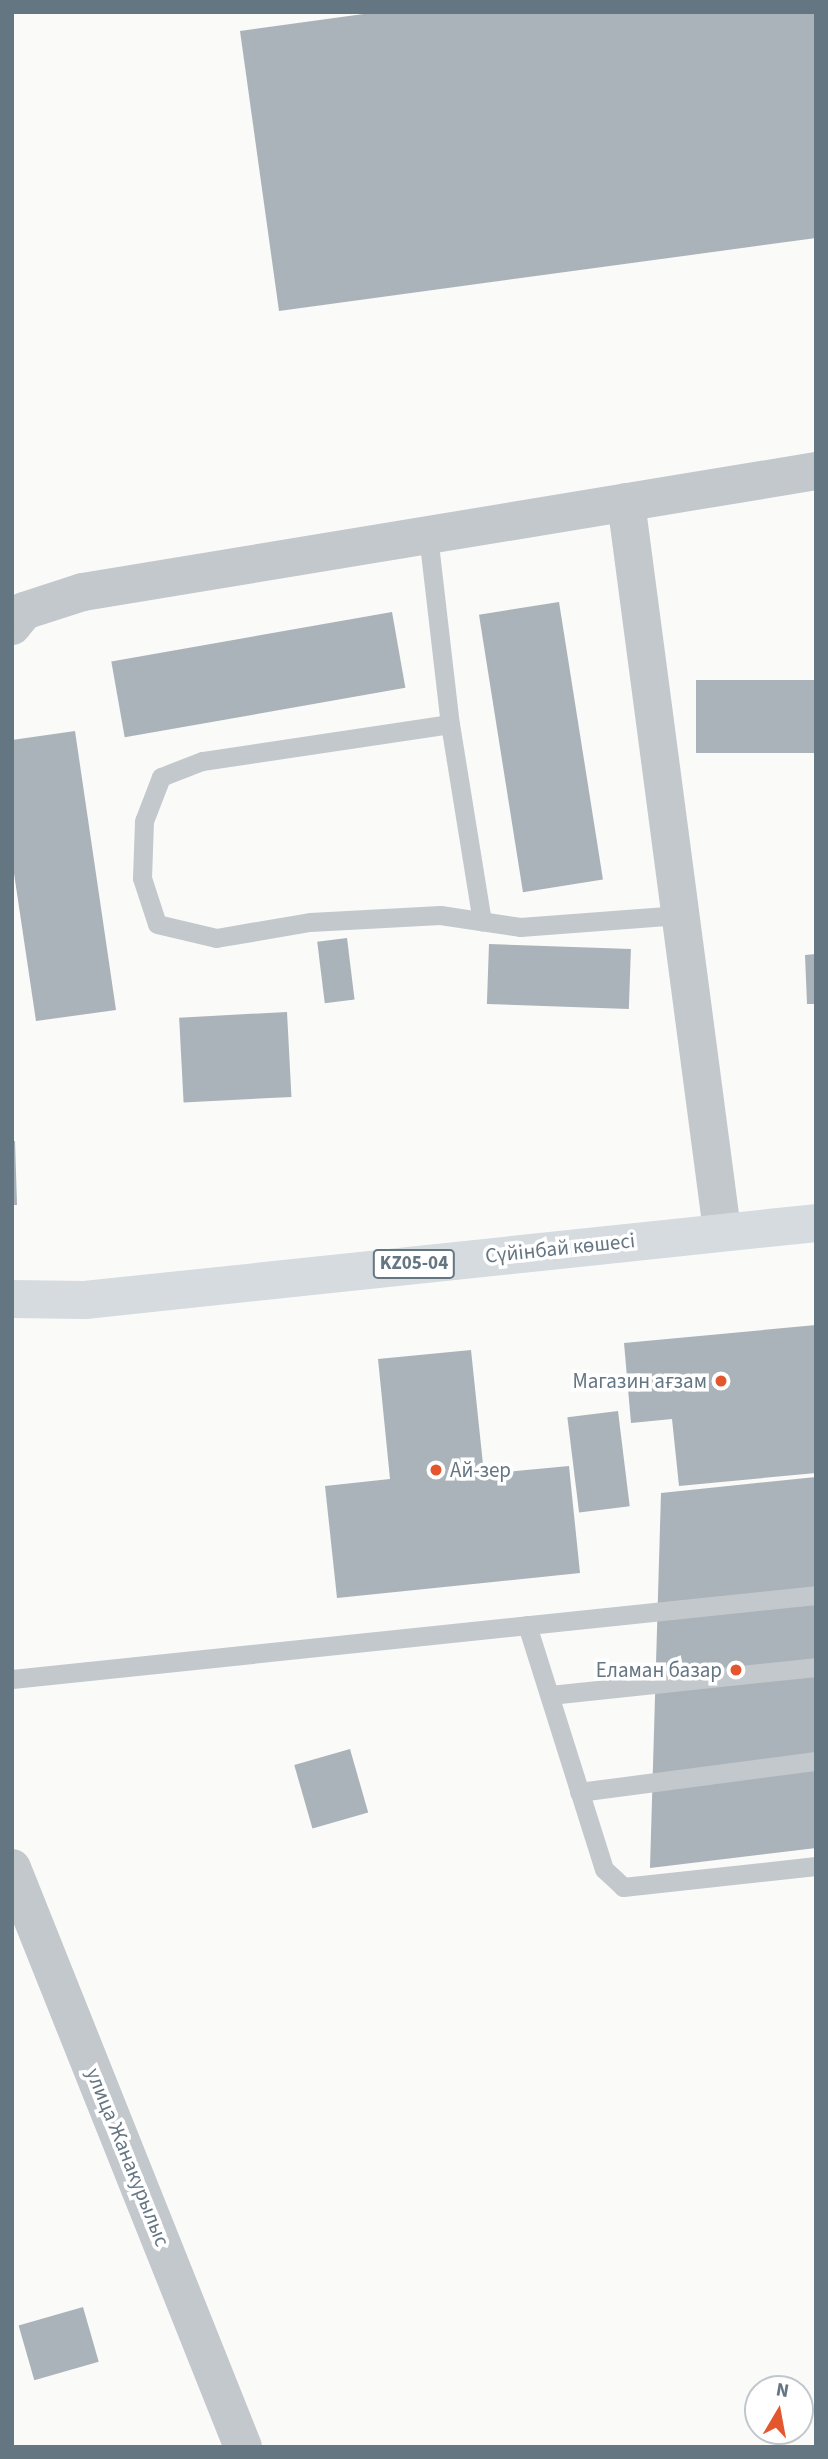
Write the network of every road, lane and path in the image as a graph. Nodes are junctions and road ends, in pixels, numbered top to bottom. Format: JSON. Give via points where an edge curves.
{"nodes":[{"id":1,"x":816,"y":471,"type":"edge"},
{"id":2,"x":626,"y":502,"type":"junction"},
{"id":3,"x":428,"y":535,"type":"junction"},
{"id":4,"x":12,"y":626,"type":"edge"},
{"id":5,"x":450,"y":724,"type":"junction"},
{"id":6,"x":680,"y":915,"type":"junction"},
{"id":7,"x":482,"y":921,"type":"junction"},
{"id":8,"x":816,"y":1223,"type":"edge"},
{"id":9,"x":722,"y":1230,"type":"junction"},
{"id":10,"x":12,"y":1299,"type":"edge"},
{"id":11,"x":816,"y":1595,"type":"edge"},
{"id":12,"x":527,"y":1625,"type":"junction"},
{"id":13,"x":816,"y":1667,"type":"edge"},
{"id":14,"x":12,"y":1679,"type":"edge"},
{"id":15,"x":550,"y":1695,"type":"junction"},
{"id":16,"x":816,"y":1761,"type":"edge"},
{"id":17,"x":579,"y":1792,"type":"junction"},
{"id":18,"x":816,"y":1866,"type":"edge"},
{"id":19,"x":12,"y":1868,"type":"edge"},
{"id":20,"x":243,"y":2447,"type":"edge"}],
"edges":[{"from":1,"to":2,"type":"street"},
{"from":2,"to":3,"type":"street"},
{"from":2,"to":6,"type":"street"},
{"from":3,"to":4,"type":"street","via":[[83,592],[24,611]]},
{"from":3,"to":5,"type":"lane"},
{"from":5,"to":7,"type":"lane"},
{"from":5,"to":7,"type":"lane","via":[[202,761],[161,777],[144,821],[142,878],[157,924],[216,939],[310,922],[440,915]]},
{"from":6,"to":7,"type":"lane","via":[[520,927]]},
{"from":6,"to":9,"type":"street"},
{"from":8,"to":9,"type":"main road","name":"Сүйінбай көшесі","number":"KZ05-04"},
{"from":9,"to":10,"type":"main road","name":"Сүйінбай көшесі","number":"KZ05-04","via":[[85,1300]]},
{"from":11,"to":12,"type":"lane"},
{"from":12,"to":14,"type":"lane"},
{"from":12,"to":15,"type":"lane"},
{"from":13,"to":15,"type":"lane"},
{"from":15,"to":17,"type":"lane"},
{"from":16,"to":17,"type":"lane"},
{"from":17,"to":18,"type":"lane","via":[[604,1869],[623,1886]]},
{"from":19,"to":20,"type":"street","name":"улица Жанакурылыс"}]}
